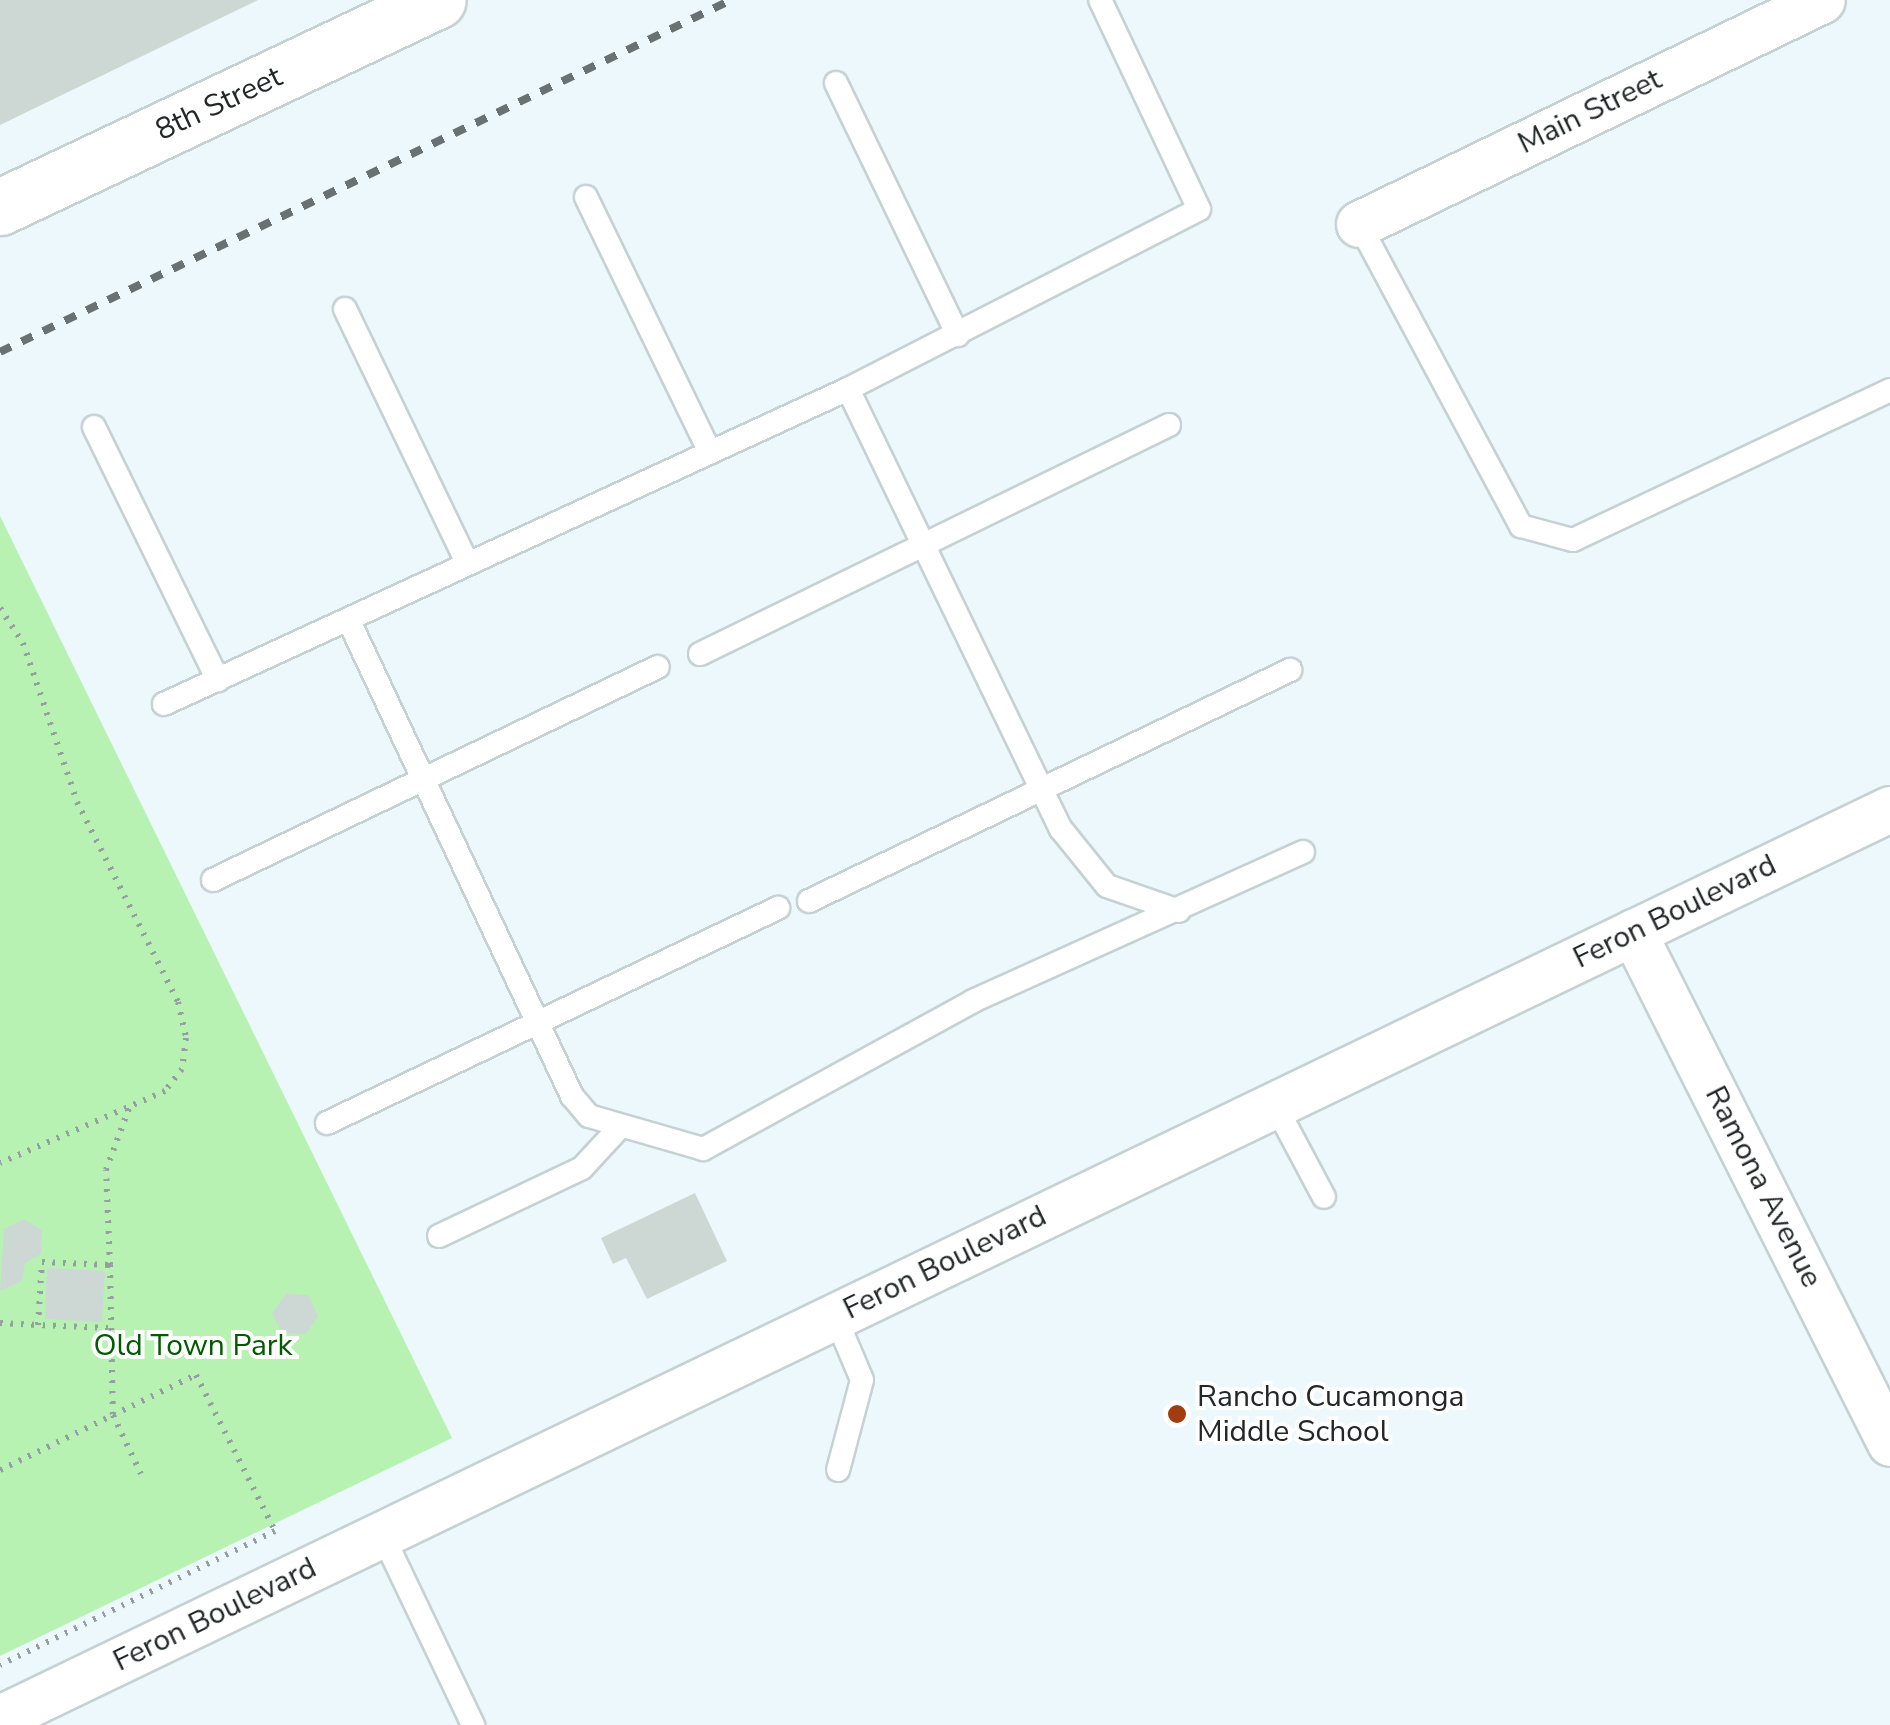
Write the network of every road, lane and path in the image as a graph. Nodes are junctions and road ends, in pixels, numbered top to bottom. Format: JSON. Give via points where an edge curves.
{"nodes":[{"id":1,"x":438,"y":0,"type":"edge"},
{"id":2,"x":1100,"y":0,"type":"edge"},
{"id":3,"x":1822,"y":0,"type":"edge"},
{"id":4,"x":836,"y":84,"type":"dead end"},
{"id":5,"x":586,"y":197,"type":"dead end"},
{"id":6,"x":0,"y":207,"type":"edge"},
{"id":7,"x":1359,"y":224,"type":"joint"},
{"id":8,"x":345,"y":308,"type":"dead end"},
{"id":9,"x":958,"y":335,"type":"junction"},
{"id":10,"x":848,"y":388,"type":"junction"},
{"id":11,"x":1890,"y":390,"type":"edge"},
{"id":12,"x":1169,"y":425,"type":"dead end"},
{"id":13,"x":94,"y":426,"type":"dead end"},
{"id":14,"x":710,"y":452,"type":"junction"},
{"id":15,"x":924,"y":545,"type":"junction"},
{"id":16,"x":467,"y":563,"type":"junction"},
{"id":17,"x":0,"y":608,"type":"edge"},
{"id":18,"x":349,"y":621,"type":"junction"},
{"id":19,"x":700,"y":654,"type":"dead end"},
{"id":20,"x":658,"y":667,"type":"dead end"},
{"id":21,"x":1290,"y":670,"type":"dead end"},
{"id":22,"x":218,"y":680,"type":"junction"},
{"id":23,"x":164,"y":704,"type":"dead end"},
{"id":24,"x":424,"y":781,"type":"junction"},
{"id":25,"x":1041,"y":788,"type":"junction"},
{"id":26,"x":1890,"y":808,"type":"edge"},
{"id":27,"x":1303,"y":852,"type":"dead end"},
{"id":28,"x":213,"y":880,"type":"dead end"},
{"id":29,"x":808,"y":901,"type":"dead end"},
{"id":30,"x":778,"y":908,"type":"dead end"},
{"id":31,"x":1179,"y":911,"type":"junction"},
{"id":32,"x":1633,"y":932,"type":"junction"},
{"id":33,"x":538,"y":1021,"type":"junction"},
{"id":34,"x":1275,"y":1104,"type":"junction"},
{"id":35,"x":129,"y":1107,"type":"junction"},
{"id":36,"x":327,"y":1122,"type":"dead end"},
{"id":37,"x":619,"y":1128,"type":"junction"},
{"id":38,"x":0,"y":1164,"type":"edge"},
{"id":39,"x":1324,"y":1197,"type":"dead end"},
{"id":40,"x":439,"y":1236,"type":"dead end"},
{"id":41,"x":110,"y":1265,"type":"junction"},
{"id":42,"x":835,"y":1316,"type":"junction"},
{"id":43,"x":0,"y":1324,"type":"edge"},
{"id":44,"x":38,"y":1326,"type":"junction"},
{"id":45,"x":108,"y":1328,"type":"junction"},
{"id":46,"x":1875,"y":1371,"type":"edge"},
{"id":47,"x":113,"y":1415,"type":"junction"},
{"id":48,"x":1890,"y":1443,"type":"edge"},
{"id":49,"x":0,"y":1470,"type":"edge"},
{"id":50,"x":838,"y":1470,"type":"dead end"},
{"id":51,"x":141,"y":1474,"type":"dead end"},
{"id":52,"x":382,"y":1534,"type":"junction"},
{"id":53,"x":0,"y":1665,"type":"edge"},
{"id":54,"x":0,"y":1718,"type":"edge"},
{"id":55,"x":473,"y":1725,"type":"edge"}],
"edges":[{"from":1,"to":6,"type":"street","name":"8th Street"},
{"from":2,"to":9,"type":"lane","via":[[1200,209]]},
{"from":3,"to":7,"type":"street","name":"Main Street"},
{"from":4,"to":9,"type":"lane"},
{"from":5,"to":14,"type":"lane"},
{"from":7,"to":11,"type":"lane","via":[[1520,526],[1572,540]]},
{"from":8,"to":16,"type":"lane"},
{"from":9,"to":10,"type":"lane"},
{"from":10,"to":14,"type":"lane"},
{"from":10,"to":15,"type":"lane"},
{"from":12,"to":15,"type":"lane"},
{"from":13,"to":22,"type":"lane"},
{"from":14,"to":16,"type":"lane"},
{"from":15,"to":19,"type":"lane"},
{"from":15,"to":25,"type":"lane"},
{"from":16,"to":18,"type":"lane"},
{"from":17,"to":35,"type":"path","via":[[23,643],[76,802],[178,1002],[182,1070],[165,1091]]},
{"from":18,"to":22,"type":"lane"},
{"from":18,"to":24,"type":"lane"},
{"from":20,"to":24,"type":"lane"},
{"from":21,"to":25,"type":"lane"},
{"from":22,"to":23,"type":"lane"},
{"from":24,"to":28,"type":"lane"},
{"from":24,"to":33,"type":"lane"},
{"from":25,"to":29,"type":"lane"},
{"from":25,"to":31,"type":"lane","via":[[1081,860],[1107,886]]},
{"from":26,"to":32,"type":"street","name":"Feron Boulevard"},
{"from":27,"to":31,"type":"lane"},
{"from":30,"to":33,"type":"lane"},
{"from":31,"to":37,"type":"lane","via":[[973,1001],[702,1149]]},
{"from":32,"to":34,"type":"street","name":"Feron Boulevard"},
{"from":32,"to":46,"type":"street","name":"Ramona Avenue"},
{"from":33,"to":36,"type":"lane"},
{"from":33,"to":37,"type":"lane","via":[[572,1096],[589,1116]]},
{"from":34,"to":39,"type":"lane"},
{"from":34,"to":42,"type":"street","name":"Feron Boulevard"},
{"from":35,"to":38,"type":"path"},
{"from":35,"to":41,"type":"path","via":[[106,1170]]},
{"from":37,"to":40,"type":"lane","via":[[582,1168]]},
{"from":41,"to":44,"type":"path","via":[[42,1262]]},
{"from":41,"to":45,"type":"path"},
{"from":42,"to":50,"type":"lane","via":[[862,1380]]},
{"from":42,"to":52,"type":"street","name":"Feron Boulevard"},
{"from":43,"to":44,"type":"path"},
{"from":44,"to":45,"type":"path"},
{"from":45,"to":47,"type":"path"},
{"from":46,"to":48,"type":"street","name":"Ramona Avenue"},
{"from":47,"to":49,"type":"path"},
{"from":47,"to":51,"type":"path"},
{"from":47,"to":53,"type":"path","via":[[196,1375],[276,1532]]},
{"from":52,"to":54,"type":"street","name":"Feron Boulevard"},
{"from":52,"to":55,"type":"lane"}]}
